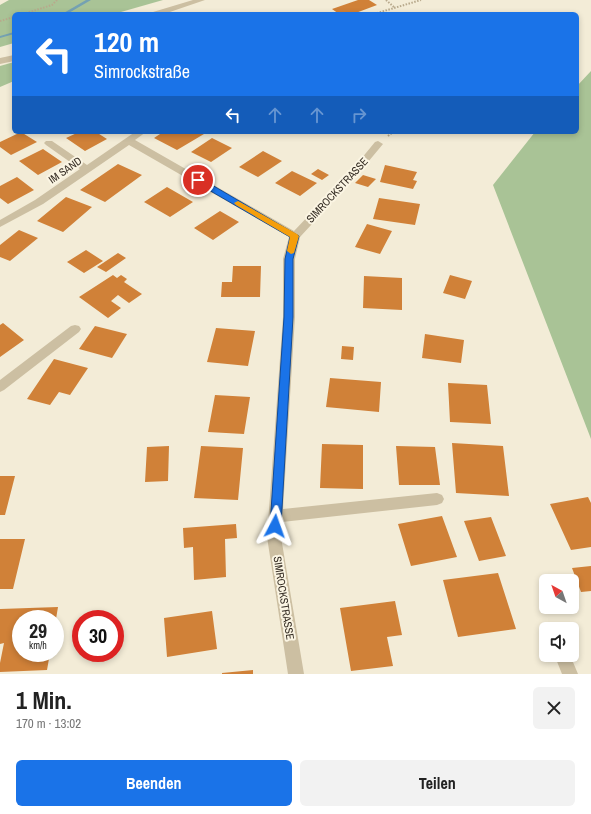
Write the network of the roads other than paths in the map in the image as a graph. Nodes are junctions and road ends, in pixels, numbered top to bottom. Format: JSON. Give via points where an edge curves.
{"nodes":[{"id":1,"x":201,"y":0,"type":"edge"},
{"id":2,"x":162,"y":12,"type":"edge"},
{"id":3,"x":12,"y":58,"type":"edge"},
{"id":4,"x":0,"y":61,"type":"edge"},
{"id":5,"x":138,"y":134,"type":"edge"},
{"id":6,"x":128,"y":140,"type":"junction"},
{"id":7,"x":49,"y":143,"type":"dead end"},
{"id":8,"x":378,"y":144,"type":"dead end"},
{"id":9,"x":87,"y":169,"type":"junction"},
{"id":10,"x":0,"y":224,"type":"edge"},
{"id":11,"x":295,"y":236,"type":"junction"},
{"id":12,"x":75,"y":329,"type":"dead end"},
{"id":13,"x":0,"y":386,"type":"edge"},
{"id":14,"x":437,"y":499,"type":"dead end"},
{"id":15,"x":276,"y":516,"type":"junction"},
{"id":16,"x":296,"y":674,"type":"edge"}],
"edges":[{"from":1,"to":2,"type":"street"},
{"from":3,"to":4,"type":"street"},
{"from":5,"to":6,"type":"street","name":"IM SAND"},
{"from":6,"to":9,"type":"street","name":"IM SAND"},
{"from":6,"to":11,"type":"street"},
{"from":7,"to":9,"type":"street"},
{"from":8,"to":11,"type":"street","name":"SIMROCKSTRASSE"},
{"from":9,"to":10,"type":"street","name":"IM SAND","via":[[39,202]]},
{"from":11,"to":15,"type":"street","name":"SIMROCKSTRASSE","via":[[289,259],[289,317]]},
{"from":12,"to":13,"type":"street"},
{"from":14,"to":15,"type":"street"},
{"from":15,"to":16,"type":"street","name":"SIMROCKSTRASSE","via":[[274,537]]}]}
